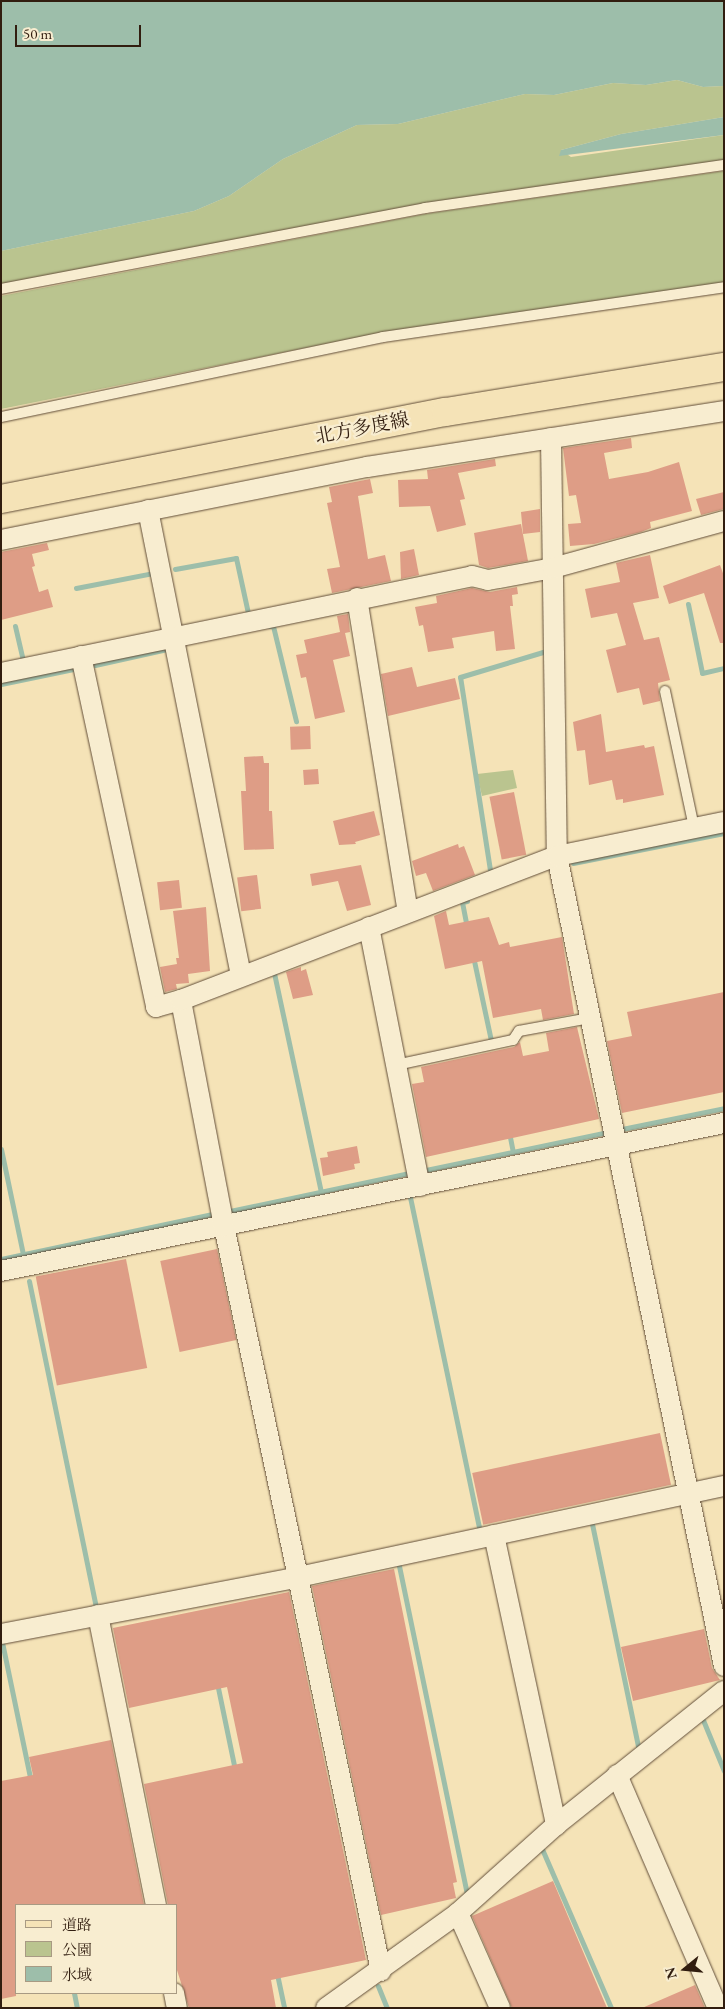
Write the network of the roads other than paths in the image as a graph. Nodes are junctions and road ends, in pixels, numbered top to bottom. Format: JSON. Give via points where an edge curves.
{"nodes":[{"id":1,"x":724,"y":165,"type":"edge"},
{"id":2,"x":724,"y":287,"type":"edge"},
{"id":3,"x":1,"y":289,"type":"edge"},
{"id":4,"x":724,"y":367,"type":"edge"},
{"id":5,"x":724,"y":410,"type":"edge"},
{"id":6,"x":1,"y":417,"type":"edge"},
{"id":7,"x":551,"y":438,"type":"junction"},
{"id":8,"x":1,"y":499,"type":"edge"},
{"id":9,"x":148,"y":510,"type":"junction"},
{"id":10,"x":724,"y":521,"type":"edge"},
{"id":11,"x":1,"y":540,"type":"edge"},
{"id":12,"x":553,"y":568,"type":"junction"},
{"id":13,"x":357,"y":598,"type":"junction"},
{"id":14,"x":173,"y":636,"type":"junction"},
{"id":15,"x":81,"y":656,"type":"junction"},
{"id":16,"x":1,"y":673,"type":"edge"},
{"id":17,"x":665,"y":691,"type":"dead end"},
{"id":18,"x":724,"y":822,"type":"edge"},
{"id":19,"x":694,"y":828,"type":"junction"},
{"id":20,"x":557,"y":856,"type":"junction"},
{"id":21,"x":408,"y":912,"type":"junction"},
{"id":22,"x":369,"y":927,"type":"junction"},
{"id":23,"x":241,"y":975,"type":"junction"},
{"id":24,"x":181,"y":1000,"type":"junction"},
{"id":25,"x":590,"y":1018,"type":"junction"},
{"id":26,"x":396,"y":1065,"type":"junction"},
{"id":27,"x":724,"y":1123,"type":"edge"},
{"id":28,"x":616,"y":1145,"type":"junction"},
{"id":29,"x":419,"y":1176,"type":"junction"},
{"id":30,"x":224,"y":1226,"type":"junction"},
{"id":31,"x":1,"y":1271,"type":"edge"},
{"id":32,"x":724,"y":1486,"type":"edge"},
{"id":33,"x":686,"y":1494,"type":"junction"},
{"id":34,"x":494,"y":1535,"type":"junction"},
{"id":35,"x":299,"y":1577,"type":"junction"},
{"id":36,"x":98,"y":1615,"type":"junction"},
{"id":37,"x":1,"y":1634,"type":"edge"},
{"id":38,"x":724,"y":1666,"type":"edge"},
{"id":39,"x":724,"y":1692,"type":"edge"},
{"id":40,"x":617,"y":1775,"type":"junction"},
{"id":41,"x":556,"y":1825,"type":"junction"},
{"id":42,"x":156,"y":1904,"type":"edge"},
{"id":43,"x":458,"y":1913,"type":"junction"},
{"id":44,"x":380,"y":1971,"type":"junction"},
{"id":45,"x":174,"y":1994,"type":"edge"},
{"id":46,"x":177,"y":2008,"type":"edge"},
{"id":47,"x":326,"y":2008,"type":"edge"},
{"id":48,"x":500,"y":2008,"type":"edge"},
{"id":49,"x":718,"y":2008,"type":"edge"}],
"edges":[{"from":1,"to":3,"type":"lane","via":[[424,208]]},
{"from":2,"to":6,"type":"lane","via":[[383,337]]},
{"from":4,"to":8,"type":"main road","name":"北方多度線","via":[[446,412]]},
{"from":5,"to":7,"type":"street"},
{"from":7,"to":9,"type":"street","via":[[367,467]]},
{"from":7,"to":12,"type":"street"},
{"from":9,"to":11,"type":"street"},
{"from":9,"to":14,"type":"street"},
{"from":10,"to":12,"type":"street"},
{"from":12,"to":13,"type":"street","via":[[488,580],[472,576]]},
{"from":12,"to":20,"type":"street"},
{"from":13,"to":14,"type":"street"},
{"from":13,"to":21,"type":"street"},
{"from":14,"to":15,"type":"street"},
{"from":14,"to":23,"type":"street","via":[[221,861]]},
{"from":15,"to":16,"type":"street"},
{"from":15,"to":24,"type":"street","via":[[156,1006]]},
{"from":17,"to":19,"type":"lane"},
{"from":18,"to":19,"type":"street"},
{"from":19,"to":20,"type":"street"},
{"from":20,"to":21,"type":"street"},
{"from":20,"to":25,"type":"street"},
{"from":21,"to":22,"type":"street"},
{"from":22,"to":23,"type":"street"},
{"from":22,"to":26,"type":"street"},
{"from":23,"to":24,"type":"street"},
{"from":24,"to":30,"type":"street"},
{"from":25,"to":26,"type":"lane","via":[[519,1032],[513,1040]]},
{"from":25,"to":28,"type":"street"},
{"from":26,"to":29,"type":"street"},
{"from":27,"to":28,"type":"street"},
{"from":28,"to":29,"type":"street"},
{"from":28,"to":33,"type":"street"},
{"from":29,"to":30,"type":"street"},
{"from":30,"to":31,"type":"street"},
{"from":30,"to":35,"type":"street"},
{"from":32,"to":33,"type":"street"},
{"from":33,"to":34,"type":"street"},
{"from":33,"to":38,"type":"street"},
{"from":34,"to":35,"type":"street"},
{"from":34,"to":41,"type":"street"},
{"from":35,"to":36,"type":"street"},
{"from":35,"to":44,"type":"street"},
{"from":36,"to":37,"type":"street"},
{"from":36,"to":42,"type":"street"},
{"from":39,"to":40,"type":"street"},
{"from":40,"to":41,"type":"street"},
{"from":40,"to":49,"type":"street"},
{"from":41,"to":43,"type":"street"},
{"from":43,"to":44,"type":"street"},
{"from":43,"to":48,"type":"street"},
{"from":44,"to":47,"type":"street"},
{"from":45,"to":46,"type":"street"}]}
